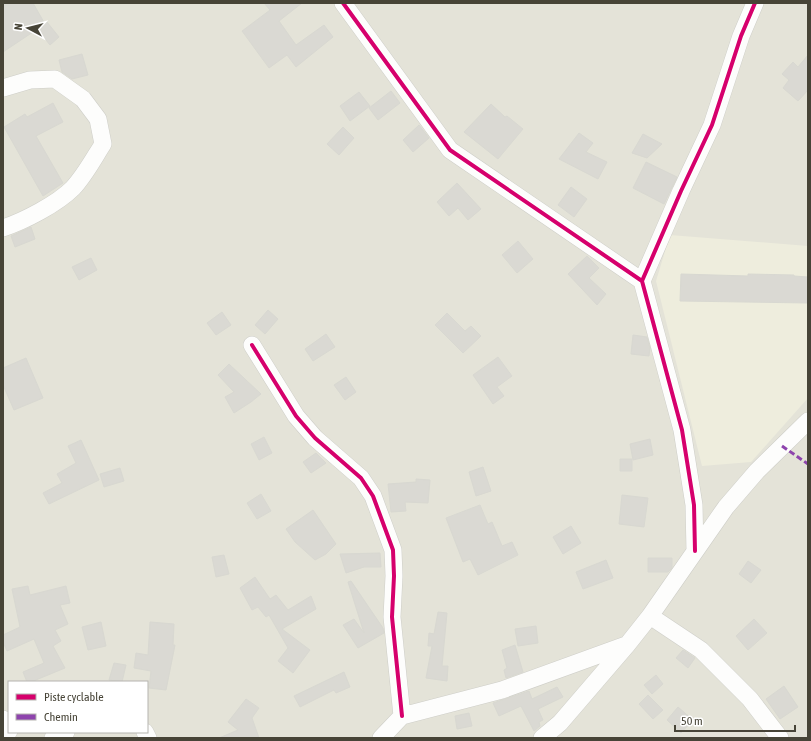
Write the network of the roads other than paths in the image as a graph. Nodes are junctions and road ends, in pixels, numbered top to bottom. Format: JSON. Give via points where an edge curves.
{"nodes":[{"id":1,"x":343,"y":3,"type":"edge"},
{"id":2,"x":755,"y":3,"type":"edge"},
{"id":3,"x":3,"y":88,"type":"edge"},
{"id":4,"x":3,"y":228,"type":"edge"},
{"id":5,"x":642,"y":281,"type":"junction"},
{"id":6,"x":252,"y":345,"type":"dead end"},
{"id":7,"x":808,"y":421,"type":"edge"},
{"id":8,"x":695,"y":551,"type":"junction"},
{"id":9,"x":650,"y":616,"type":"junction"},
{"id":10,"x":627,"y":645,"type":"junction"},
{"id":11,"x":402,"y":716,"type":"junction"},
{"id":12,"x":3,"y":719,"type":"edge"},
{"id":13,"x":8,"y":729,"type":"edge"},
{"id":14,"x":64,"y":733,"type":"edge"},
{"id":15,"x":53,"y":738,"type":"edge"},
{"id":16,"x":381,"y":738,"type":"edge"},
{"id":17,"x":542,"y":738,"type":"edge"},
{"id":18,"x":780,"y":738,"type":"edge"}],
"edges":[{"from":1,"to":5,"type":"street","via":[[450,150]]},
{"from":2,"to":5,"type":"street","via":[[741,36],[712,125]]},
{"from":3,"to":4,"type":"street","via":[[30,80],[55,79],[82,99],[98,119],[103,144],[73,188],[50,204]]},
{"from":5,"to":8,"type":"street","via":[[682,430],[694,505]]},
{"from":6,"to":11,"type":"street","via":[[296,416],[315,438],[361,478],[373,496],[393,550],[392,617]]},
{"from":7,"to":8,"type":"street","via":[[757,471],[726,507]]},
{"from":8,"to":9,"type":"street"},
{"from":9,"to":10,"type":"street"},
{"from":9,"to":18,"type":"street","via":[[701,650],[750,699]]},
{"from":10,"to":11,"type":"street","via":[[502,690]]},
{"from":10,"to":17,"type":"street","via":[[560,723]]},
{"from":11,"to":16,"type":"street"},
{"from":12,"to":13,"type":"street"},
{"from":14,"to":15,"type":"street"}]}
